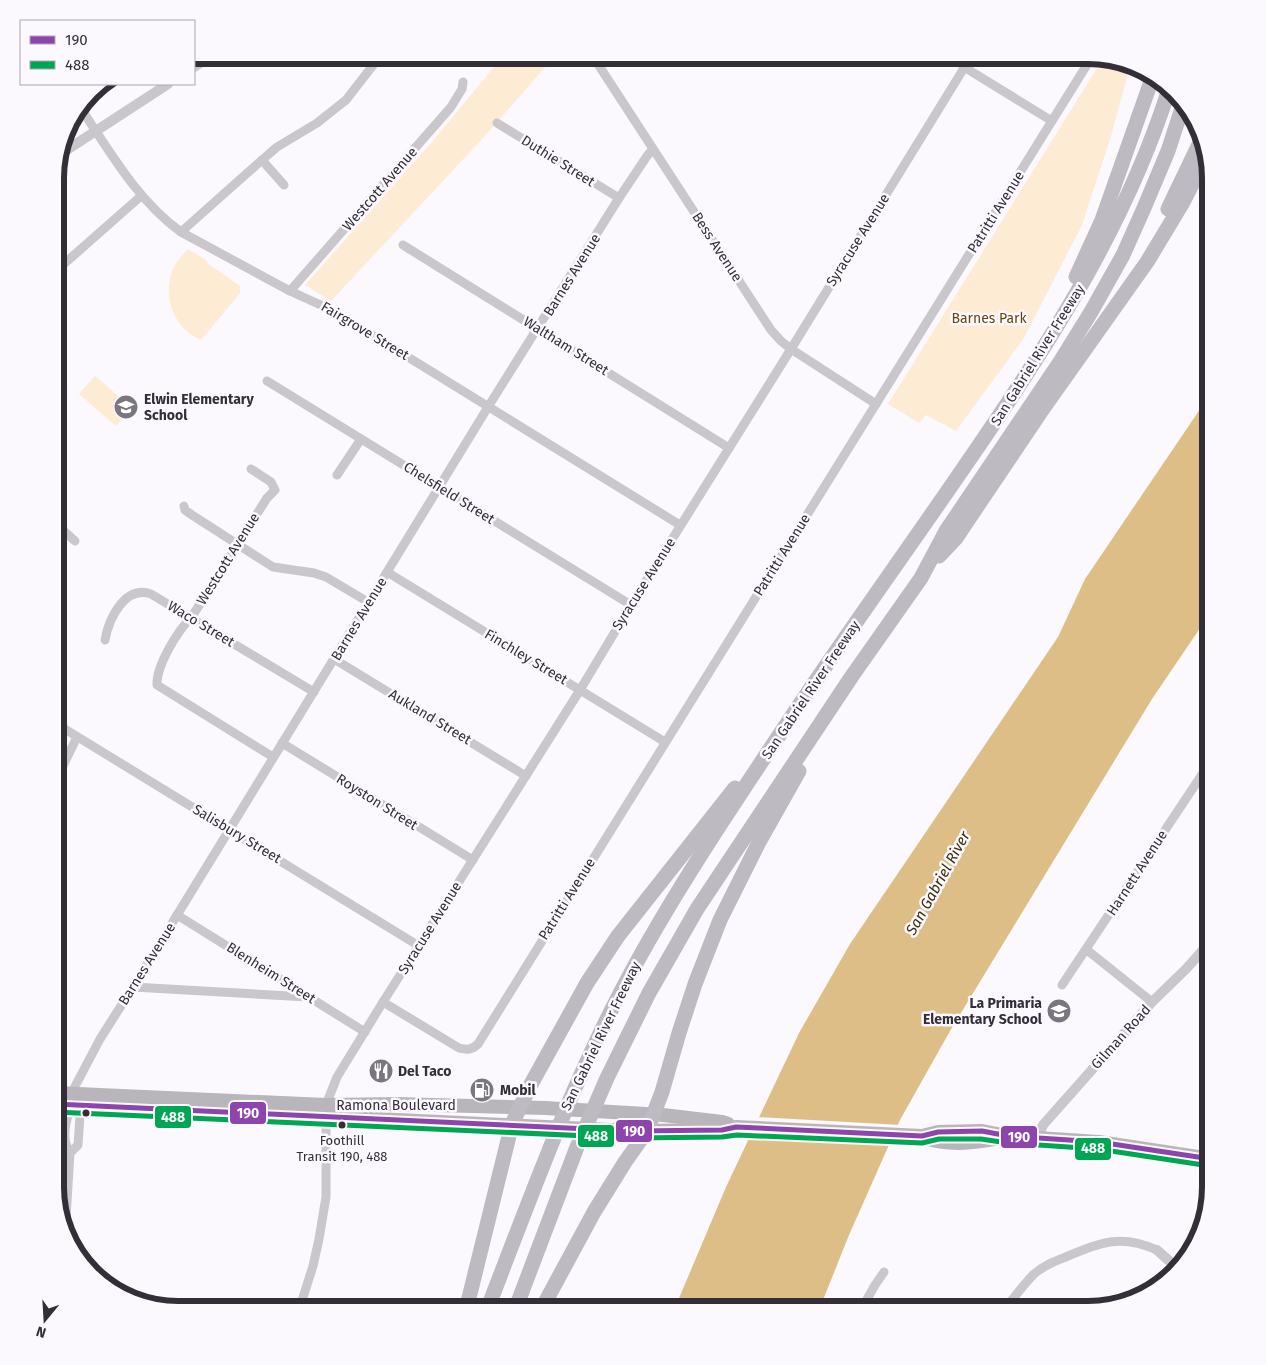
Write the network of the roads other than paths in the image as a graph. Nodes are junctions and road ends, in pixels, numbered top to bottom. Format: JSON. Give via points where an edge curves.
{"nodes":[{"id":1,"x":374,"y":64,"type":"edge"},
{"id":2,"x":598,"y":64,"type":"edge"},
{"id":3,"x":961,"y":64,"type":"edge"},
{"id":4,"x":966,"y":64,"type":"edge"},
{"id":5,"x":1087,"y":64,"type":"edge"},
{"id":6,"x":964,"y":67,"type":"junction"},
{"id":7,"x":1146,"y":79,"type":"edge"},
{"id":8,"x":463,"y":82,"type":"dead end"},
{"id":9,"x":1151,"y":82,"type":"edge"},
{"id":10,"x":166,"y":85,"type":"edge"},
{"id":11,"x":1167,"y":95,"type":"edge"},
{"id":12,"x":1181,"y":111,"type":"edge"},
{"id":13,"x":84,"y":113,"type":"edge"},
{"id":14,"x":1052,"y":121,"type":"junction"},
{"id":15,"x":1137,"y":122,"type":"junction"},
{"id":16,"x":497,"y":123,"type":"dead end"},
{"id":17,"x":96,"y":131,"type":"junction"},
{"id":18,"x":1198,"y":147,"type":"edge"},
{"id":19,"x":68,"y":149,"type":"edge"},
{"id":20,"x":654,"y":149,"type":"junction"},
{"id":21,"x":262,"y":160,"type":"junction"},
{"id":22,"x":1201,"y":166,"type":"edge"},
{"id":23,"x":284,"y":185,"type":"dead end"},
{"id":24,"x":141,"y":196,"type":"junction"},
{"id":25,"x":619,"y":198,"type":"junction"},
{"id":26,"x":181,"y":232,"type":"junction"},
{"id":27,"x":403,"y":245,"type":"dead end"},
{"id":28,"x":64,"y":264,"type":"edge"},
{"id":29,"x":1128,"y":286,"type":"junction"},
{"id":30,"x":290,"y":291,"type":"junction"},
{"id":31,"x":538,"y":329,"type":"junction"},
{"id":32,"x":791,"y":349,"type":"junction"},
{"id":33,"x":267,"y":381,"type":"dead end"},
{"id":34,"x":876,"y":404,"type":"junction"},
{"id":35,"x":1006,"y":406,"type":"junction"},
{"id":36,"x":488,"y":407,"type":"junction"},
{"id":37,"x":361,"y":439,"type":"junction"},
{"id":38,"x":729,"y":448,"type":"junction"},
{"id":39,"x":251,"y":469,"type":"dead end"},
{"id":40,"x":337,"y":475,"type":"dead end"},
{"id":41,"x":440,"y":487,"type":"junction"},
{"id":42,"x":184,"y":506,"type":"dead end"},
{"id":43,"x":680,"y":525,"type":"junction"},
{"id":44,"x":64,"y":531,"type":"edge"},
{"id":45,"x":75,"y":541,"type":"dead end"},
{"id":46,"x":237,"y":545,"type":"junction"},
{"id":47,"x":387,"y":572,"type":"junction"},
{"id":48,"x":921,"y":578,"type":"junction"},
{"id":49,"x":368,"y":602,"type":"junction"},
{"id":50,"x":631,"y":605,"type":"junction"},
{"id":51,"x":191,"y":618,"type":"junction"},
{"id":52,"x":106,"y":640,"type":"dead end"},
{"id":53,"x":334,"y":659,"type":"junction"},
{"id":54,"x":852,"y":676,"type":"junction"},
{"id":55,"x":580,"y":690,"type":"junction"},
{"id":56,"x":314,"y":692,"type":"junction"},
{"id":57,"x":802,"y":702,"type":"junction"},
{"id":58,"x":64,"y":728,"type":"edge"},
{"id":59,"x":78,"y":737,"type":"junction"},
{"id":60,"x":665,"y":742,"type":"junction"},
{"id":61,"x":282,"y":743,"type":"junction"},
{"id":62,"x":273,"y":757,"type":"junction"},
{"id":63,"x":64,"y":764,"type":"edge"},
{"id":64,"x":1202,"y":774,"type":"edge"},
{"id":65,"x":526,"y":776,"type":"junction"},
{"id":66,"x":229,"y":830,"type":"junction"},
{"id":67,"x":472,"y":860,"type":"junction"},
{"id":68,"x":177,"y":915,"type":"junction"},
{"id":69,"x":419,"y":946,"type":"junction"},
{"id":70,"x":1086,"y":950,"type":"junction"},
{"id":71,"x":1202,"y":952,"type":"edge"},
{"id":72,"x":1062,"y":985,"type":"dead end"},
{"id":73,"x":133,"y":988,"type":"junction"},
{"id":74,"x":310,"y":998,"type":"junction"},
{"id":75,"x":383,"y":1002,"type":"junction"},
{"id":76,"x":1152,"y":1002,"type":"junction"},
{"id":77,"x":365,"y":1032,"type":"junction"},
{"id":78,"x":64,"y":1096,"type":"edge"},
{"id":79,"x":72,"y":1099,"type":"junction"},
{"id":80,"x":64,"y":1101,"type":"edge"},
{"id":81,"x":518,"y":1108,"type":"junction"},
{"id":82,"x":326,"y":1110,"type":"junction"},
{"id":83,"x":654,"y":1114,"type":"junction"},
{"id":84,"x":512,"y":1124,"type":"junction"},
{"id":85,"x":736,"y":1128,"type":"junction"},
{"id":86,"x":647,"y":1131,"type":"junction"},
{"id":87,"x":1038,"y":1138,"type":"junction"},
{"id":88,"x":70,"y":1153,"type":"junction"},
{"id":89,"x":1202,"y":1158,"type":"edge"},
{"id":90,"x":66,"y":1211,"type":"edge"},
{"id":91,"x":1157,"y":1250,"type":"joint"},
{"id":92,"x":1173,"y":1264,"type":"edge"},
{"id":93,"x":884,"y":1272,"type":"dead end"},
{"id":94,"x":302,"y":1301,"type":"edge"},
{"id":95,"x":468,"y":1301,"type":"edge"},
{"id":96,"x":491,"y":1301,"type":"edge"},
{"id":97,"x":518,"y":1301,"type":"edge"},
{"id":98,"x":546,"y":1301,"type":"edge"},
{"id":99,"x":866,"y":1301,"type":"edge"},
{"id":100,"x":1012,"y":1301,"type":"edge"}],
"edges":[{"from":1,"to":21,"type":"street","via":[[346,100]]},
{"from":2,"to":20,"type":"street","name":"Bess Avenue"},
{"from":3,"to":6,"type":"street"},
{"from":4,"to":6,"type":"street","name":"Syracuse Avenue"},
{"from":5,"to":14,"type":"street","name":"Patritti Avenue"},
{"from":6,"to":14,"type":"street"},
{"from":6,"to":32,"type":"street","name":"Syracuse Avenue"},
{"from":7,"to":15,"type":"highway"},
{"from":8,"to":30,"type":"street","name":"Westcott Avenue","via":[[451,107]]},
{"from":9,"to":15,"type":"highway"},
{"from":10,"to":17,"type":"street"},
{"from":11,"to":35,"type":"highway","name":"San Gabriel River Freeway","via":[[1149,145],[1103,248],[1071,306]]},
{"from":12,"to":48,"type":"highway","name":"San Gabriel River Freeway","via":[[1168,151],[1123,255],[1060,362],[946,531]]},
{"from":13,"to":17,"type":"street","name":"Fairgrove Street"},
{"from":14,"to":34,"type":"street","name":"Patritti Avenue"},
{"from":15,"to":35,"type":"highway","via":[[1088,252]]},
{"from":16,"to":25,"type":"street","name":"Duthie Street"},
{"from":17,"to":19,"type":"street"},
{"from":17,"to":24,"type":"street","name":"Fairgrove Street"},
{"from":18,"to":29,"type":"highway"},
{"from":20,"to":25,"type":"street","name":"Barnes Avenue"},
{"from":20,"to":32,"type":"street","name":"Bess Avenue","via":[[771,330]]},
{"from":21,"to":23,"type":"street"},
{"from":21,"to":26,"type":"street"},
{"from":22,"to":29,"type":"highway","via":[[1182,204]]},
{"from":24,"to":26,"type":"street","name":"Fairgrove Street","via":[[166,222]]},
{"from":24,"to":28,"type":"street"},
{"from":25,"to":31,"type":"street","name":"Barnes Avenue"},
{"from":26,"to":30,"type":"street","name":"Fairgrove Street"},
{"from":27,"to":31,"type":"street","name":"Waltham Street"},
{"from":29,"to":48,"type":"highway","via":[[956,538]]},
{"from":30,"to":36,"type":"street","name":"Fairgrove Street","via":[[331,310]]},
{"from":31,"to":36,"type":"street","name":"Barnes Avenue"},
{"from":31,"to":38,"type":"street","name":"Waltham Street"},
{"from":32,"to":34,"type":"street","name":"Bess Avenue"},
{"from":32,"to":38,"type":"street","name":"Syracuse Avenue"},
{"from":33,"to":37,"type":"street","name":"Chelsfield Street"},
{"from":34,"to":60,"type":"street","name":"Patritti Avenue"},
{"from":35,"to":57,"type":"highway","name":"San Gabriel River Freeway"},
{"from":36,"to":41,"type":"street","name":"Barnes Avenue"},
{"from":36,"to":43,"type":"street","name":"Fairgrove Street"},
{"from":37,"to":40,"type":"street"},
{"from":37,"to":41,"type":"street","name":"Chelsfield Street"},
{"from":38,"to":43,"type":"street","name":"Syracuse Avenue"},
{"from":39,"to":46,"type":"street","name":"Westcott Avenue","via":[[271,482],[275,490]]},
{"from":41,"to":47,"type":"street","name":"Barnes Avenue"},
{"from":41,"to":50,"type":"street","name":"Chelsfield Street"},
{"from":42,"to":46,"type":"street","via":[[185,510]]},
{"from":43,"to":50,"type":"street","name":"Syracuse Avenue"},
{"from":44,"to":45,"type":"street"},
{"from":46,"to":49,"type":"street","via":[[274,567],[326,577]]},
{"from":46,"to":51,"type":"street","name":"Westcott Avenue"},
{"from":47,"to":49,"type":"street","name":"Barnes Avenue"},
{"from":47,"to":55,"type":"street","name":"Finchley Street"},
{"from":48,"to":54,"type":"highway","name":"San Gabriel River Freeway"},
{"from":49,"to":53,"type":"street","name":"Barnes Avenue"},
{"from":50,"to":55,"type":"street","name":"Syracuse Avenue"},
{"from":51,"to":52,"type":"street","name":"Waco Street","via":[[152,594],[136,593],[122,603],[108,627]]},
{"from":51,"to":56,"type":"street","name":"Waco Street"},
{"from":51,"to":62,"type":"street","name":"Westcott Avenue","via":[[159,666],[157,685]]},
{"from":53,"to":56,"type":"street","name":"Barnes Avenue"},
{"from":53,"to":65,"type":"street","name":"Aukland Street"},
{"from":54,"to":83,"type":"highway","via":[[759,842],[720,920],[692,992]]},
{"from":54,"to":97,"type":"highway","name":"San Gabriel River Freeway","via":[[697,909],[649,993],[577,1147]]},
{"from":55,"to":60,"type":"street","name":"Finchley Street"},
{"from":55,"to":65,"type":"street","name":"Syracuse Avenue"},
{"from":56,"to":61,"type":"street","name":"Barnes Avenue"},
{"from":57,"to":81,"type":"highway","via":[[618,936],[587,983]]},
{"from":57,"to":96,"type":"highway","name":"San Gabriel River Freeway","via":[[686,879],[629,976],[572,1093]]},
{"from":58,"to":59,"type":"street","name":"Salisbury Street"},
{"from":59,"to":63,"type":"street"},
{"from":59,"to":66,"type":"street","name":"Salisbury Street"},
{"from":60,"to":75,"type":"street","name":"Patritti Avenue","via":[[474,1048],[467,1050],[449,1043]]},
{"from":61,"to":62,"type":"street","name":"Barnes Avenue"},
{"from":61,"to":67,"type":"street","name":"Royston Street"},
{"from":62,"to":66,"type":"street","name":"Barnes Avenue"},
{"from":64,"to":70,"type":"street","name":"Harnett Avenue"},
{"from":65,"to":67,"type":"street","name":"Syracuse Avenue"},
{"from":66,"to":68,"type":"street","name":"Barnes Avenue"},
{"from":66,"to":69,"type":"street","name":"Salisbury Street"},
{"from":67,"to":69,"type":"street","name":"Syracuse Avenue"},
{"from":68,"to":73,"type":"street","name":"Barnes Avenue"},
{"from":68,"to":74,"type":"street","name":"Blenheim Street"},
{"from":69,"to":75,"type":"street","name":"Syracuse Avenue"},
{"from":70,"to":72,"type":"street","name":"Harnett Avenue"},
{"from":70,"to":76,"type":"street"},
{"from":71,"to":76,"type":"street","name":"Gilman Road"},
{"from":73,"to":74,"type":"street"},
{"from":73,"to":79,"type":"street","name":"Barnes Avenue","via":[[100,1039]]},
{"from":74,"to":77,"type":"street","name":"Blenheim Street"},
{"from":75,"to":77,"type":"street","name":"Syracuse Avenue"},
{"from":76,"to":87,"type":"street","name":"Gilman Road","via":[[1043,1125]]},
{"from":77,"to":82,"type":"street","name":"Syracuse Avenue","via":[[337,1077]]},
{"from":78,"to":79,"type":"main road","name":"Ramona Boulevard"},
{"from":79,"to":80,"type":"main road","name":"Ramona Boulevard"},
{"from":79,"to":82,"type":"main road","name":"Ramona Boulevard"},
{"from":79,"to":88,"type":"street","name":"Barnes Avenue","via":[[67,1115],[65,1145]]},
{"from":79,"to":88,"type":"street","via":[[80,1116],[78,1145]]},
{"from":81,"to":82,"type":"main road","name":"Ramona Boulevard","via":[[396,1104]]},
{"from":81,"to":83,"type":"main road","name":"Ramona Boulevard"},
{"from":81,"to":84,"type":"highway"},
{"from":82,"to":84,"type":"main road","name":"Ramona Boulevard"},
{"from":82,"to":94,"type":"street","via":[[326,1198],[313,1266]]},
{"from":83,"to":85,"type":"main road","name":"Ramona Boulevard","via":[[722,1122]]},
{"from":83,"to":86,"type":"highway"},
{"from":84,"to":86,"type":"main road","name":"Ramona Boulevard"},
{"from":84,"to":95,"type":"highway"},
{"from":85,"to":86,"type":"main road","name":"Ramona Boulevard"},
{"from":85,"to":87,"type":"main road","name":"Ramona Boulevard","via":[[916,1136],[936,1142],[981,1142],[1008,1136]]},
{"from":86,"to":98,"type":"highway","via":[[594,1212]]},
{"from":87,"to":89,"type":"main road","name":"Ramona Boulevard","via":[[1098,1142]]},
{"from":88,"to":90,"type":"street"},
{"from":91,"to":92,"type":"street"},
{"from":91,"to":100,"type":"street","via":[[1126,1241],[1101,1243],[1046,1265]]},
{"from":93,"to":99,"type":"street"}]}
